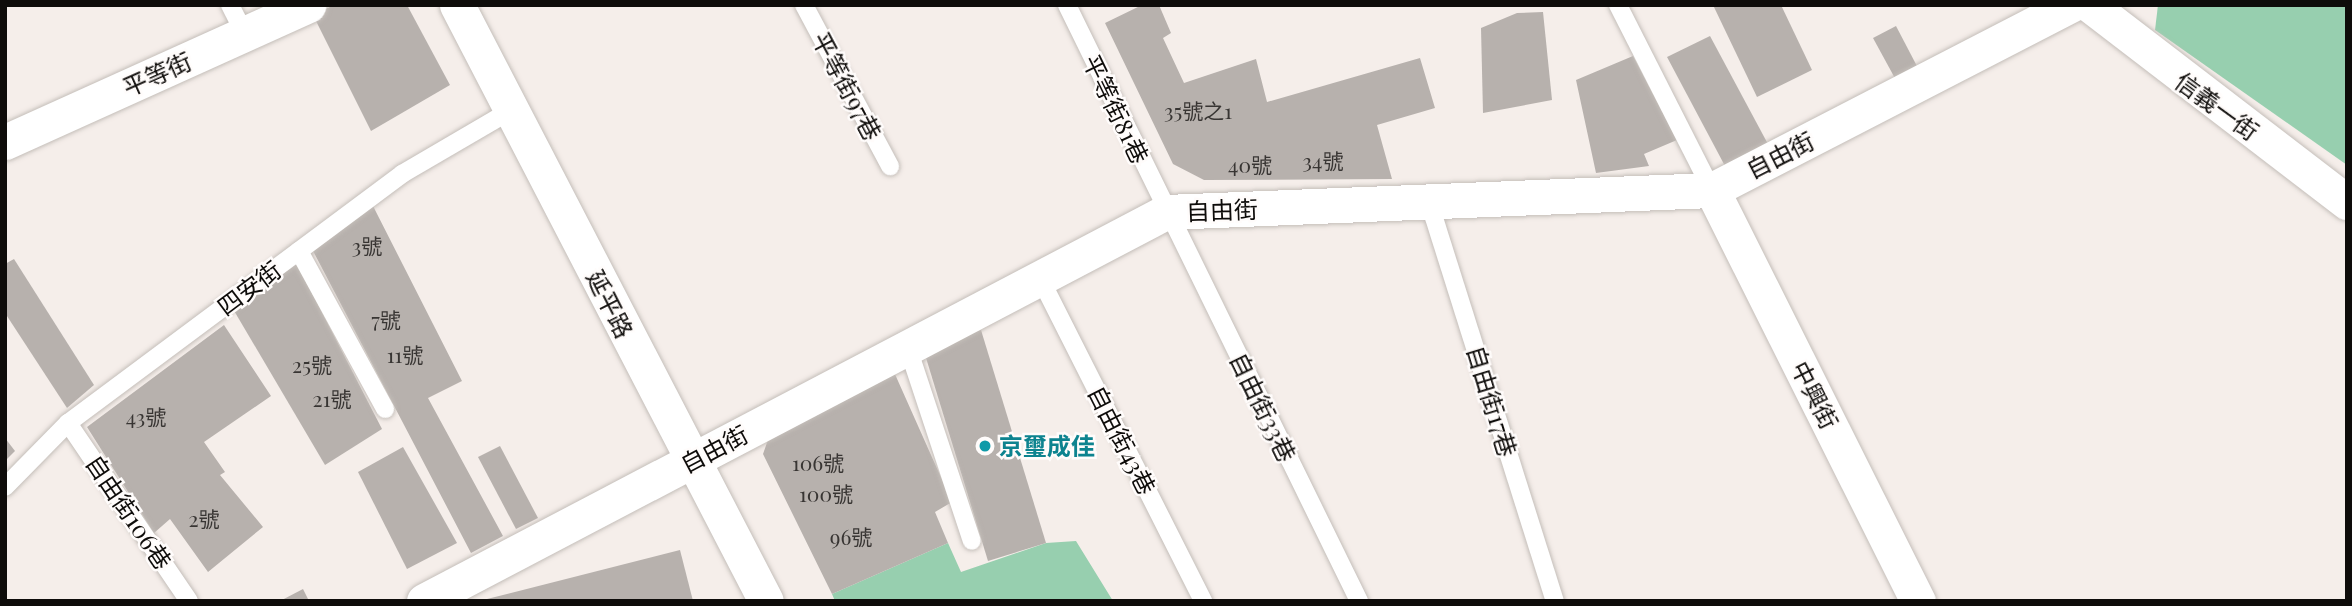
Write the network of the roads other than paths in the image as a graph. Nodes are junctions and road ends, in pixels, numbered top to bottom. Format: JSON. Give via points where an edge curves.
{"nodes":[{"id":1,"x":308,"y":5,"type":"edge"},
{"id":2,"x":457,"y":5,"type":"edge"},
{"id":3,"x":804,"y":5,"type":"edge"},
{"id":4,"x":1067,"y":5,"type":"edge"},
{"id":5,"x":1618,"y":5,"type":"edge"},
{"id":6,"x":2071,"y":5,"type":"edge"},
{"id":7,"x":2090,"y":5,"type":"edge"},
{"id":8,"x":237,"y":20,"type":"edge"},
{"id":9,"x":510,"y":111,"type":"junction"},
{"id":10,"x":5,"y":142,"type":"edge"},
{"id":11,"x":890,"y":166,"type":"dead end"},
{"id":12,"x":1712,"y":190,"type":"junction"},
{"id":13,"x":1429,"y":202,"type":"junction"},
{"id":14,"x":2347,"y":202,"type":"edge"},
{"id":15,"x":1166,"y":212,"type":"junction"},
{"id":16,"x":299,"y":251,"type":"junction"},
{"id":17,"x":1041,"y":280,"type":"junction"},
{"id":18,"x":908,"y":348,"type":"junction"},
{"id":19,"x":385,"y":409,"type":"dead end"},
{"id":20,"x":68,"y":423,"type":"junction"},
{"id":21,"x":691,"y":461,"type":"junction"},
{"id":22,"x":5,"y":487,"type":"edge"},
{"id":23,"x":972,"y":541,"type":"dead end"},
{"id":24,"x":428,"y":600,"type":"edge"},
{"id":25,"x":189,"y":601,"type":"edge"},
{"id":26,"x":766,"y":601,"type":"edge"},
{"id":27,"x":1203,"y":601,"type":"edge"},
{"id":28,"x":1359,"y":601,"type":"edge"},
{"id":29,"x":1555,"y":601,"type":"edge"},
{"id":30,"x":1919,"y":601,"type":"edge"}],
"edges":[{"from":1,"to":8,"type":"street","name":"平等街"},
{"from":2,"to":9,"type":"street","name":"延平路"},
{"from":3,"to":11,"type":"lane","name":"平等街97巷"},
{"from":4,"to":15,"type":"lane","name":"平等街81巷"},
{"from":5,"to":12,"type":"lane"},
{"from":6,"to":12,"type":"street","name":"自由街"},
{"from":7,"to":14,"type":"street","name":"信義一街"},
{"from":8,"to":10,"type":"street","name":"平等街"},
{"from":9,"to":16,"type":"lane","name":"四安街","via":[[402,174]]},
{"from":9,"to":21,"type":"street","name":"延平路"},
{"from":12,"to":13,"type":"street","name":"自由街"},
{"from":12,"to":30,"type":"street","name":"中興街"},
{"from":13,"to":15,"type":"street","name":"自由街"},
{"from":13,"to":29,"type":"lane","name":"自由街17巷"},
{"from":15,"to":17,"type":"street","name":"自由街"},
{"from":15,"to":28,"type":"lane","name":"自由街33巷"},
{"from":16,"to":19,"type":"lane"},
{"from":16,"to":20,"type":"lane","name":"四安街"},
{"from":17,"to":18,"type":"street","name":"自由街"},
{"from":17,"to":27,"type":"lane","name":"自由街43巷"},
{"from":18,"to":21,"type":"street","name":"自由街"},
{"from":18,"to":23,"type":"lane"},
{"from":20,"to":22,"type":"lane","name":"四安街"},
{"from":20,"to":25,"type":"lane","name":"自由街106巷"},
{"from":21,"to":24,"type":"street","name":"自由街"},
{"from":21,"to":26,"type":"street","name":"延平路"}]}
